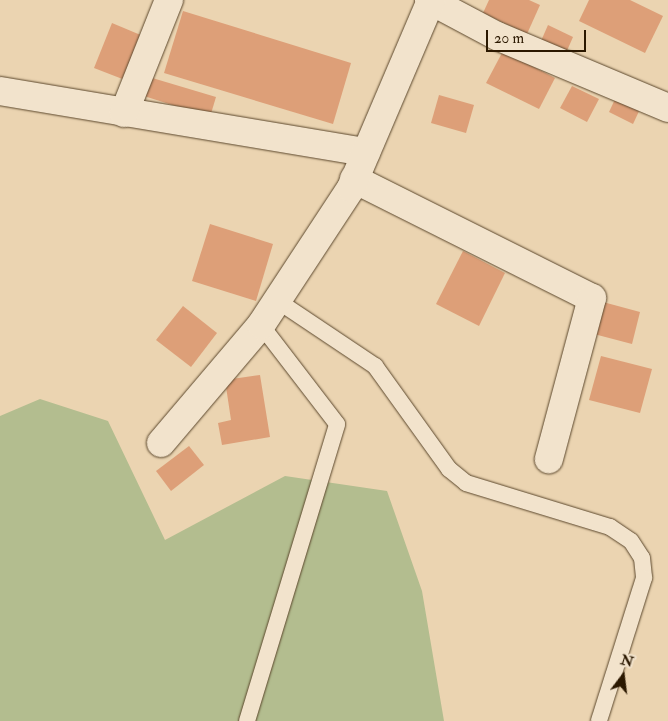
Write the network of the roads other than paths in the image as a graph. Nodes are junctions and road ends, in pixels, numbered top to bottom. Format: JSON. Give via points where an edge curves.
{"nodes":[{"id":1,"x":168,"y":0,"type":"edge"},
{"id":2,"x":430,"y":0,"type":"edge"},
{"id":3,"x":0,"y":92,"type":"edge"},
{"id":4,"x":668,"y":108,"type":"edge"},
{"id":5,"x":124,"y":112,"type":"junction"},
{"id":6,"x":366,"y":152,"type":"junction"},
{"id":7,"x":354,"y":179,"type":"junction"},
{"id":8,"x":278,"y":301,"type":"junction"},
{"id":9,"x":262,"y":325,"type":"junction"},
{"id":10,"x":162,"y":443,"type":"dead end"},
{"id":11,"x":549,"y":459,"type":"dead end"},
{"id":12,"x":247,"y":721,"type":"edge"},
{"id":13,"x":599,"y":721,"type":"edge"}],
"edges":[{"from":1,"to":5,"type":"street"},
{"from":2,"to":4,"type":"street","via":[[497,36]]},
{"from":2,"to":6,"type":"street"},
{"from":3,"to":5,"type":"street"},
{"from":5,"to":6,"type":"street"},
{"from":6,"to":7,"type":"street"},
{"from":7,"to":8,"type":"street"},
{"from":7,"to":11,"type":"street","via":[[592,298]]},
{"from":8,"to":9,"type":"street"},
{"from":8,"to":13,"type":"lane","via":[[375,366],[449,469],[466,482],[610,526],[631,541],[642,558],[644,578]]},
{"from":9,"to":10,"type":"street"},
{"from":9,"to":12,"type":"lane","via":[[337,424]]}]}
